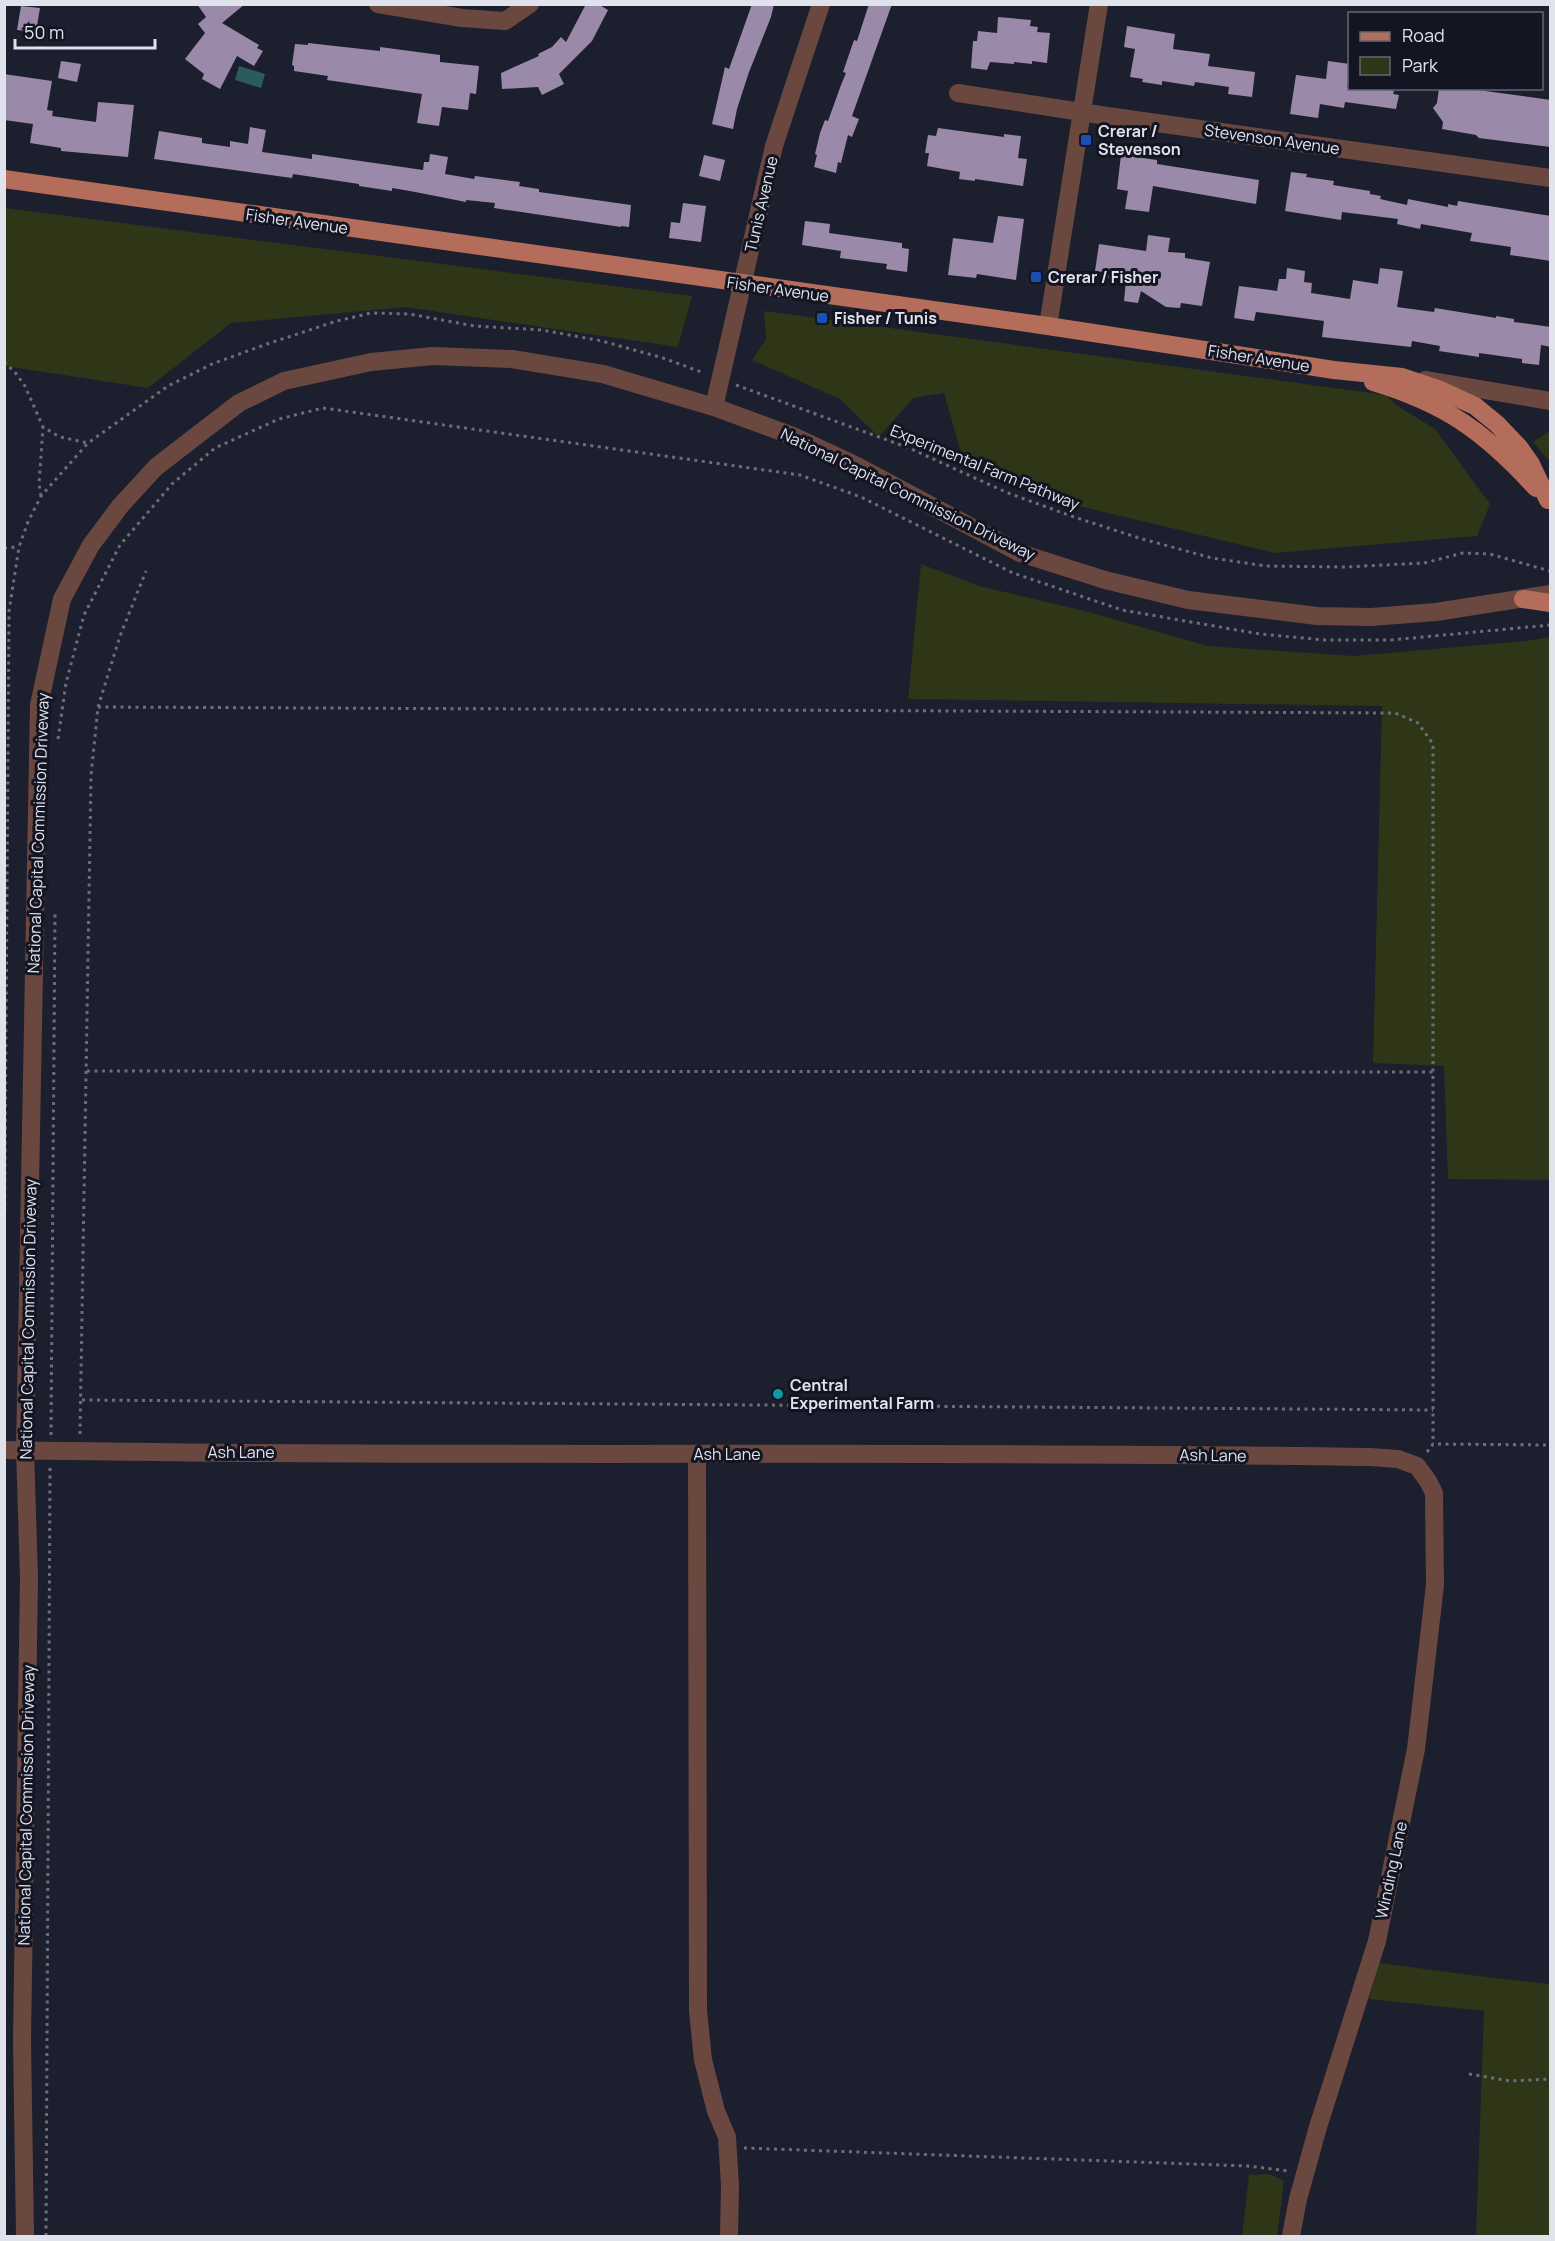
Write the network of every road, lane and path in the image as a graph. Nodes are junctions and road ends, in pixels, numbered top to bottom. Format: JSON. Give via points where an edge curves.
{"nodes":[{"id":1,"x":378,"y":4,"type":"edge"},
{"id":2,"x":530,"y":4,"type":"edge"},
{"id":3,"x":821,"y":4,"type":"edge"},
{"id":4,"x":1099,"y":4,"type":"edge"},
{"id":5,"x":958,"y":93,"type":"dead end"},
{"id":6,"x":1083,"y":112,"type":"junction"},
{"id":7,"x":1551,"y":178,"type":"edge"},
{"id":8,"x":4,"y":180,"type":"edge"},
{"id":9,"x":742,"y":283,"type":"junction"},
{"id":10,"x":1048,"y":326,"type":"junction"},
{"id":11,"x":4,"y":362,"type":"edge"},
{"id":12,"x":1334,"y":370,"type":"junction"},
{"id":13,"x":1402,"y":376,"type":"junction"},
{"id":14,"x":734,"y":384,"type":"dead end"},
{"id":15,"x":1551,"y":401,"type":"edge"},
{"id":16,"x":714,"y":407,"type":"junction"},
{"id":17,"x":43,"y":428,"type":"junction"},
{"id":18,"x":41,"y":496,"type":"junction"},
{"id":19,"x":1549,"y":502,"type":"edge"},
{"id":20,"x":19,"y":547,"type":"junction"},
{"id":21,"x":4,"y":548,"type":"edge"},
{"id":22,"x":146,"y":571,"type":"dead end"},
{"id":23,"x":1551,"y":571,"type":"edge"},
{"id":24,"x":1551,"y":594,"type":"edge"},
{"id":25,"x":1522,"y":599,"type":"junction"},
{"id":26,"x":1551,"y":603,"type":"edge"},
{"id":27,"x":1551,"y":625,"type":"edge"},
{"id":28,"x":98,"y":707,"type":"junction"},
{"id":29,"x":57,"y":748,"type":"dead end"},
{"id":30,"x":55,"y":903,"type":"dead end"},
{"id":31,"x":87,"y":1071,"type":"junction"},
{"id":32,"x":1433,"y":1072,"type":"junction"},
{"id":33,"x":4,"y":1317,"type":"edge"},
{"id":34,"x":82,"y":1400,"type":"junction"},
{"id":35,"x":1433,"y":1410,"type":"junction"},
{"id":36,"x":1433,"y":1444,"type":"junction"},
{"id":37,"x":1551,"y":1444,"type":"edge"},
{"id":38,"x":4,"y":1450,"type":"edge"},
{"id":39,"x":25,"y":1450,"type":"junction"},
{"id":40,"x":50,"y":1450,"type":"junction"},
{"id":41,"x":80,"y":1451,"type":"junction"},
{"id":42,"x":697,"y":1454,"type":"junction"},
{"id":43,"x":1417,"y":1466,"type":"junction"},
{"id":44,"x":1469,"y":2074,"type":"dead end"},
{"id":45,"x":1551,"y":2079,"type":"edge"},
{"id":46,"x":727,"y":2148,"type":"junction"},
{"id":47,"x":1305,"y":2173,"type":"junction"},
{"id":48,"x":25,"y":2236,"type":"edge"},
{"id":49,"x":46,"y":2236,"type":"edge"},
{"id":50,"x":729,"y":2236,"type":"edge"},
{"id":51,"x":1291,"y":2236,"type":"edge"}],
"edges":[{"from":1,"to":2,"type":"street","via":[[506,21]]},
{"from":3,"to":9,"type":"street","name":"Tunis Avenue","via":[[774,146]]},
{"from":4,"to":6,"type":"street"},
{"from":5,"to":6,"type":"street","name":"Stevenson Avenue"},
{"from":6,"to":7,"type":"street","name":"Stevenson Avenue"},
{"from":6,"to":10,"type":"street"},
{"from":8,"to":9,"type":"main road","name":"Fisher Avenue"},
{"from":9,"to":10,"type":"main road","name":"Fisher Avenue"},
{"from":9,"to":16,"type":"street","name":"Tunis Avenue"},
{"from":10,"to":12,"type":"main road","name":"Fisher Avenue"},
{"from":11,"to":17,"type":"path","via":[[25,386]]},
{"from":12,"to":13,"type":"main road","name":"Fisher Avenue"},
{"from":12,"to":19,"type":"main road","via":[[1406,392],[1453,414],[1521,471]]},
{"from":13,"to":15,"type":"street","name":"Fisher Avenue"},
{"from":13,"to":19,"type":"main road","via":[[1475,406],[1497,424],[1531,464]]},
{"from":14,"to":23,"type":"path","name":"Experimental Farm Pathway","via":[[909,447],[1074,518],[1212,558],[1266,566],[1345,567],[1424,562],[1463,553],[1490,554]]},
{"from":16,"to":25,"type":"street","name":"National Capital Commission Driveway","via":[[793,436],[857,466],[1020,553],[1105,580],[1188,600],[1317,616],[1371,617]]},
{"from":16,"to":39,"type":"street","name":"National Capital Commission Driveway","via":[[603,374],[512,358],[433,356],[371,362],[284,381],[239,403],[156,467],[91,545],[62,599],[39,705]]},
{"from":17,"to":18,"type":"path"},
{"from":17,"to":18,"type":"path","via":[[88,443]]},
{"from":18,"to":20,"type":"path"},
{"from":20,"to":21,"type":"path"},
{"from":20,"to":33,"type":"path","via":[[9,611]]},
{"from":22,"to":28,"type":"path"},
{"from":24,"to":25,"type":"street","name":"National Capital Commission Driveway"},
{"from":25,"to":26,"type":"main road"},
{"from":27,"to":29,"type":"path","via":[[1391,640],[1324,640],[1260,634],[1122,610],[1013,573],[861,497],[800,476],[323,408],[279,419],[215,448],[172,484],[120,545],[84,615],[66,683]]},
{"from":28,"to":31,"type":"path","via":[[91,776]]},
{"from":28,"to":32,"type":"path","via":[[1395,713],[1418,723],[1433,744]]},
{"from":30,"to":40,"type":"path"},
{"from":31,"to":32,"type":"path"},
{"from":31,"to":34,"type":"path"},
{"from":32,"to":35,"type":"path"},
{"from":34,"to":35,"type":"path"},
{"from":34,"to":41,"type":"path"},
{"from":35,"to":36,"type":"path"},
{"from":36,"to":37,"type":"path"},
{"from":36,"to":43,"type":"path"},
{"from":38,"to":39,"type":"street","name":"Ash Lane"},
{"from":39,"to":40,"type":"street","name":"Ash Lane"},
{"from":39,"to":48,"type":"street","name":"National Capital Commission Driveway","via":[[29,1578],[22,2040]]},
{"from":40,"to":41,"type":"street","name":"Ash Lane"},
{"from":40,"to":49,"type":"path"},
{"from":41,"to":42,"type":"street","name":"Ash Lane"},
{"from":42,"to":43,"type":"street","name":"Ash Lane","via":[[1347,1457],[1398,1460]]},
{"from":42,"to":46,"type":"street","via":[[698,2011],[703,2060]]},
{"from":43,"to":47,"type":"street","name":"Winding Lane","via":[[1434,1493],[1435,1585],[1416,1749],[1377,1941]]},
{"from":44,"to":45,"type":"path","via":[[1510,2081]]},
{"from":46,"to":47,"type":"path","via":[[1248,2166]]},
{"from":46,"to":50,"type":"street"},
{"from":47,"to":51,"type":"street","name":"Winding Lane"}]}
